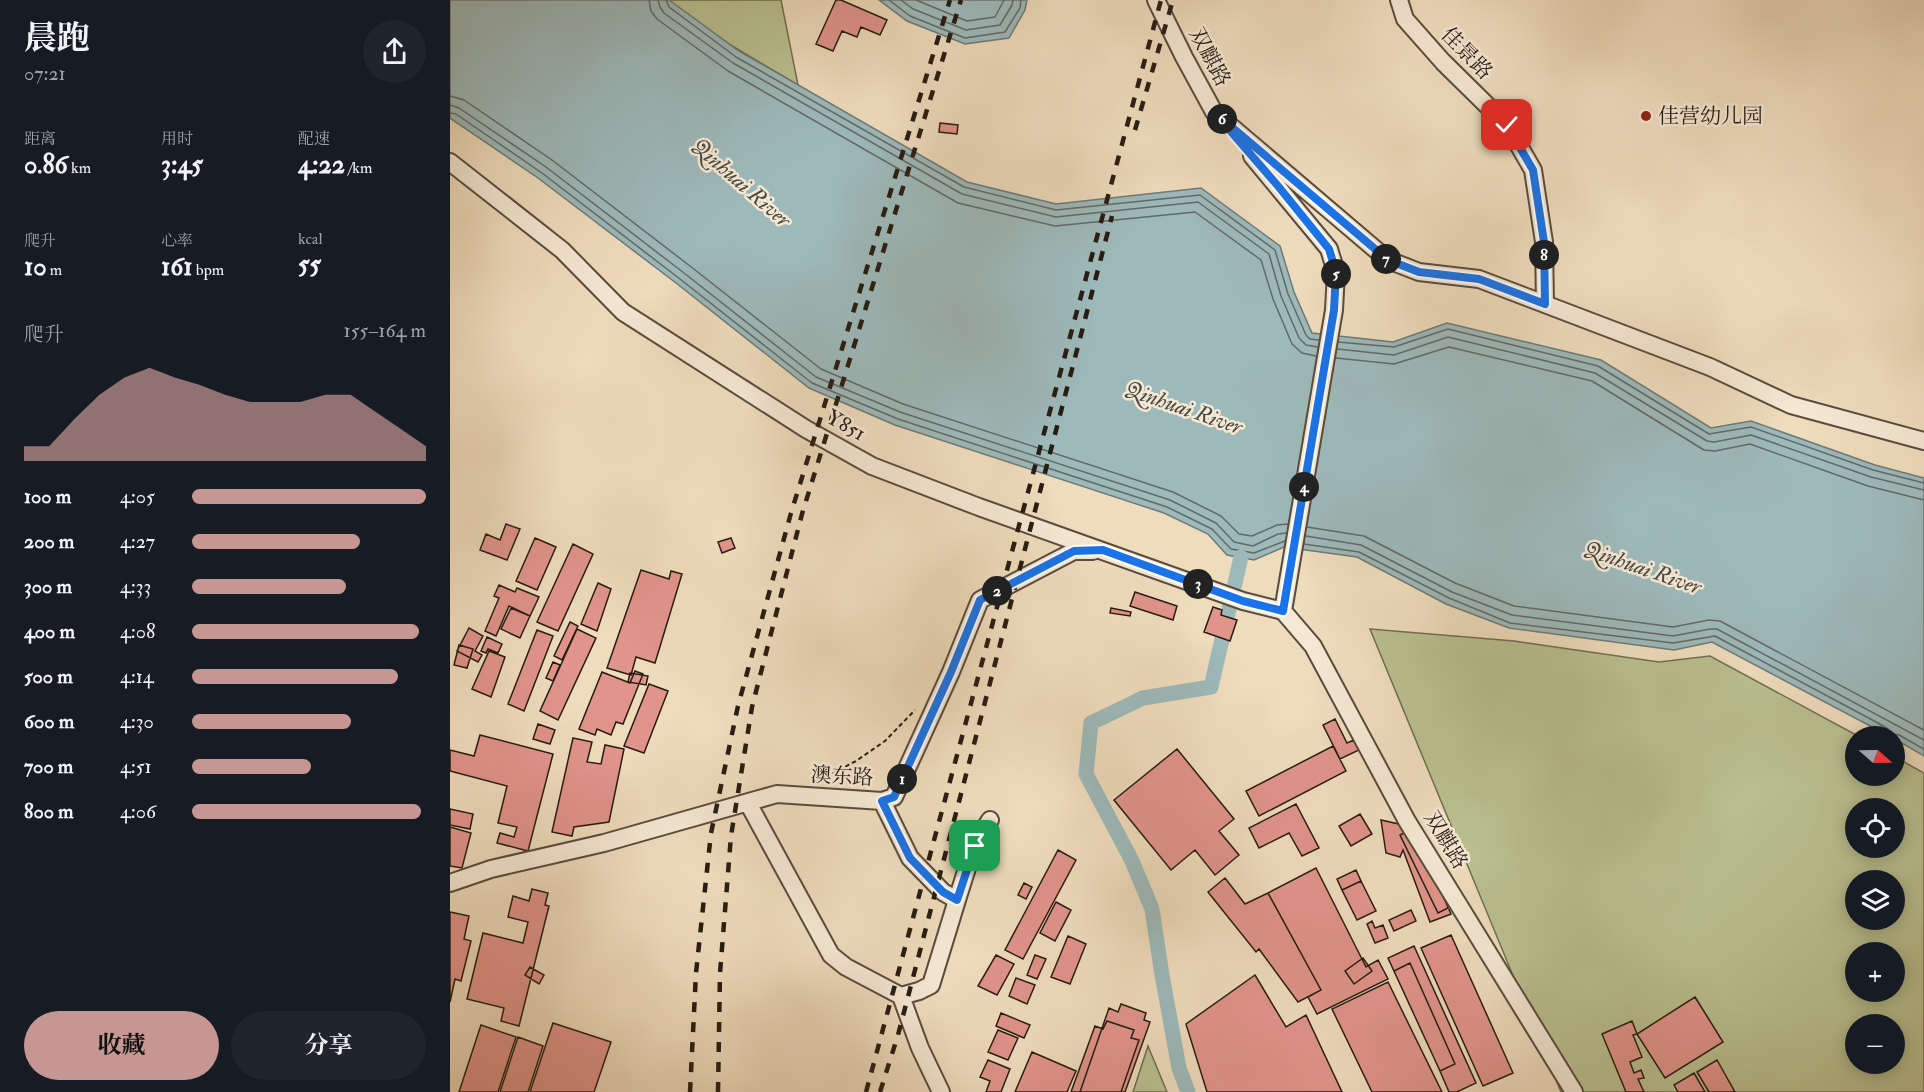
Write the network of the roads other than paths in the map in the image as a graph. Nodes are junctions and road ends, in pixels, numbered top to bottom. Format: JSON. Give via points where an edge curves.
{"nodes":[{"id":1,"x":1156,"y":0,"type":"edge"},
{"id":2,"x":1399,"y":0,"type":"edge"},
{"id":3,"x":1214,"y":112,"type":"junction"},
{"id":4,"x":450,"y":162,"type":"edge"},
{"id":5,"x":1545,"y":304,"type":"junction"},
{"id":6,"x":1924,"y":441,"type":"edge"},
{"id":7,"x":1103,"y":550,"type":"junction"},
{"id":8,"x":1283,"y":611,"type":"junction"},
{"id":9,"x":882,"y":801,"type":"junction"},
{"id":10,"x":748,"y":803,"type":"junction"},
{"id":11,"x":990,"y":820,"type":"dead end"},
{"id":12,"x":450,"y":883,"type":"edge"},
{"id":13,"x":957,"y":900,"type":"junction"},
{"id":14,"x":901,"y":996,"type":"junction"},
{"id":15,"x":941,"y":1092,"type":"edge"},
{"id":16,"x":1574,"y":1092,"type":"edge"}],
"edges":[{"from":1,"to":3,"type":"street","name":"双麒路"},
{"from":2,"to":5,"type":"street","name":"佳景路","via":[[1406,19],[1443,63],[1507,125],[1533,170],[1544,242]]},
{"from":3,"to":5,"type":"street","via":[[1388,260],[1419,272],[1479,279]]},
{"from":3,"to":8,"type":"street","name":"双麒路","via":[[1329,249],[1336,272],[1334,310]]},
{"from":4,"to":7,"type":"street","name":"Y851","via":[[562,250],[623,312],[806,429],[872,466]]},
{"from":5,"to":6,"type":"street","via":[[1710,367],[1791,405]]},
{"from":7,"to":8,"type":"street","name":"Y851","via":[[1243,601]]},
{"from":7,"to":9,"type":"street","name":"澳东路","via":[[1074,551],[980,600],[894,797]]},
{"from":8,"to":16,"type":"street","name":"双麒路","via":[[1313,646],[1407,821]]},
{"from":9,"to":10,"type":"street","name":"澳东路","via":[[777,794]]},
{"from":9,"to":13,"type":"street","via":[[910,858],[943,892]]},
{"from":10,"to":12,"type":"street","name":"澳东路"},
{"from":10,"to":14,"type":"street","via":[[831,955]]},
{"from":11,"to":13,"type":"street","via":[[975,846]]},
{"from":13,"to":14,"type":"street","via":[[931,985]]},
{"from":14,"to":15,"type":"street"}]}
